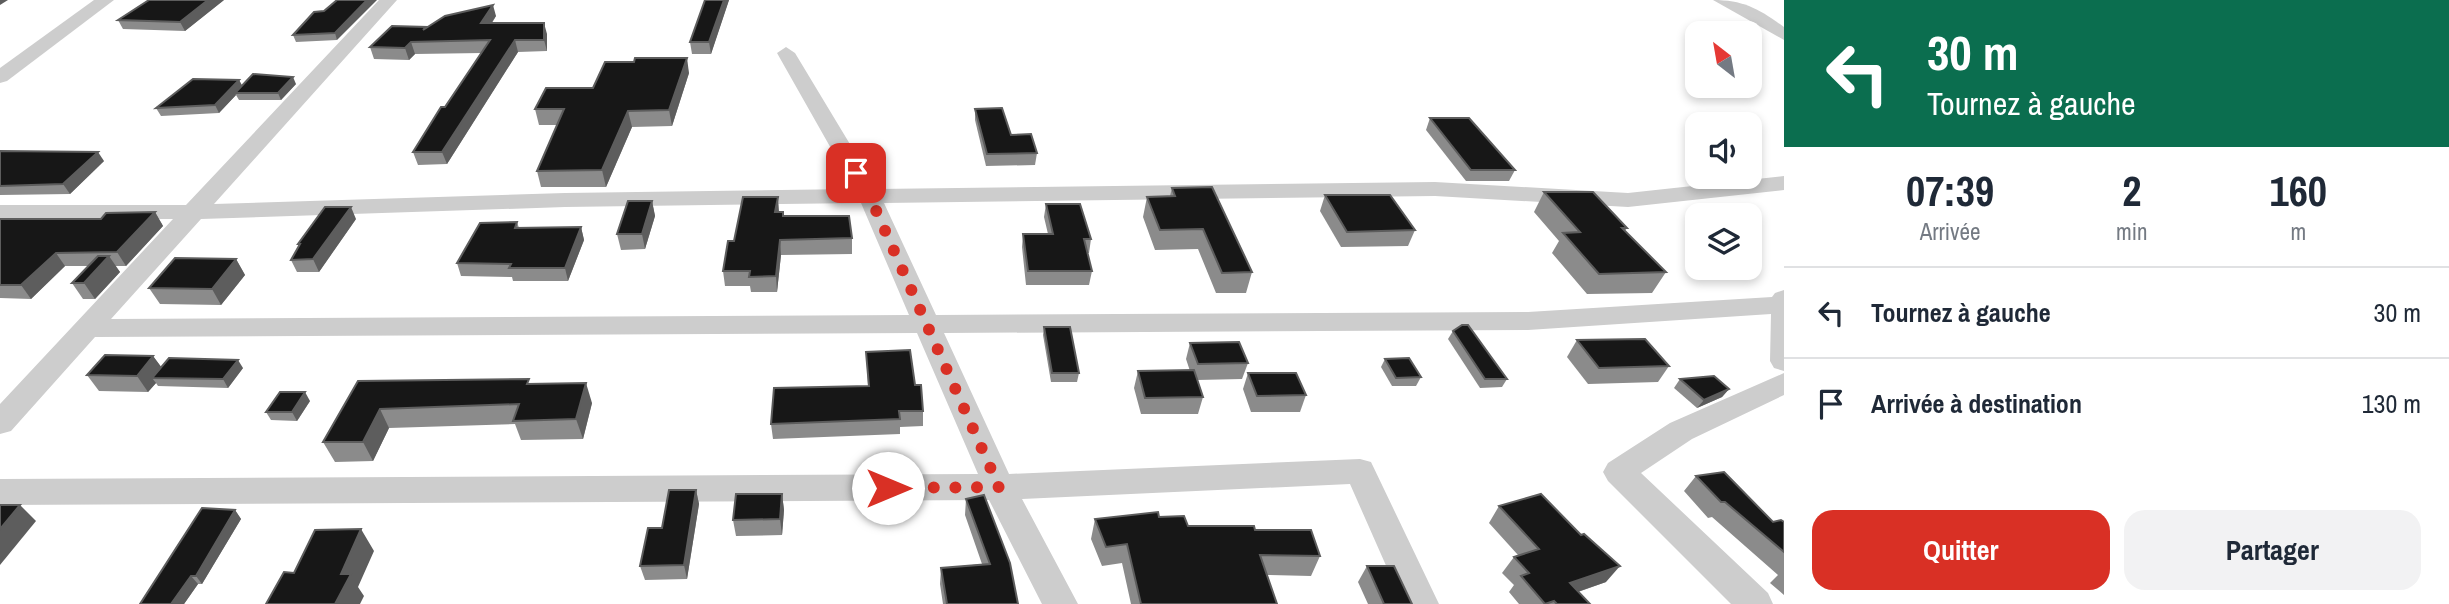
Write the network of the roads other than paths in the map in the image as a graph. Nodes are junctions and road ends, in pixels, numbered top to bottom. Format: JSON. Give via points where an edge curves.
{"nodes":[{"id":1,"x":105,"y":0,"type":"edge"},
{"id":2,"x":388,"y":0,"type":"edge"},
{"id":3,"x":1722,"y":0,"type":"edge"},
{"id":4,"x":1784,"y":35,"type":"edge"},
{"id":5,"x":786,"y":52,"type":"dead end"},
{"id":6,"x":0,"y":77,"type":"edge"},
{"id":7,"x":1784,"y":183,"type":"edge"},
{"id":8,"x":870,"y":197,"type":"junction"},
{"id":9,"x":0,"y":212,"type":"edge"},
{"id":10,"x":194,"y":212,"type":"junction"},
{"id":11,"x":1783,"y":302,"type":"edge"},
{"id":12,"x":926,"y":322,"type":"junction"},
{"id":13,"x":88,"y":328,"type":"junction"},
{"id":14,"x":1784,"y":362,"type":"edge"},
{"id":15,"x":1784,"y":383,"type":"edge"},
{"id":16,"x":0,"y":423,"type":"edge"},
{"id":17,"x":999,"y":487,"type":"junction"},
{"id":18,"x":0,"y":492,"type":"edge"},
{"id":19,"x":1060,"y":604,"type":"edge"},
{"id":20,"x":1421,"y":604,"type":"edge"},
{"id":21,"x":1755,"y":604,"type":"edge"}],
"edges":[{"from":1,"to":6,"type":"street"},
{"from":2,"to":10,"type":"street"},
{"from":3,"to":4,"type":"street","via":[[1756,15]]},
{"from":5,"to":8,"type":"street"},
{"from":7,"to":8,"type":"street","via":[[1628,201],[1435,189]]},
{"from":8,"to":10,"type":"street","via":[[565,200]]},
{"from":8,"to":12,"type":"street"},
{"from":9,"to":10,"type":"street"},
{"from":10,"to":13,"type":"street"},
{"from":11,"to":12,"type":"street","via":[[1528,321]]},
{"from":11,"to":14,"type":"street"},
{"from":12,"to":13,"type":"street"},
{"from":12,"to":17,"type":"street"},
{"from":13,"to":16,"type":"street"},
{"from":15,"to":21,"type":"street","via":[[1681,431],[1619,472]]},
{"from":17,"to":18,"type":"street"},
{"from":17,"to":19,"type":"street"},
{"from":17,"to":20,"type":"street","via":[[1360,471]]}]}
